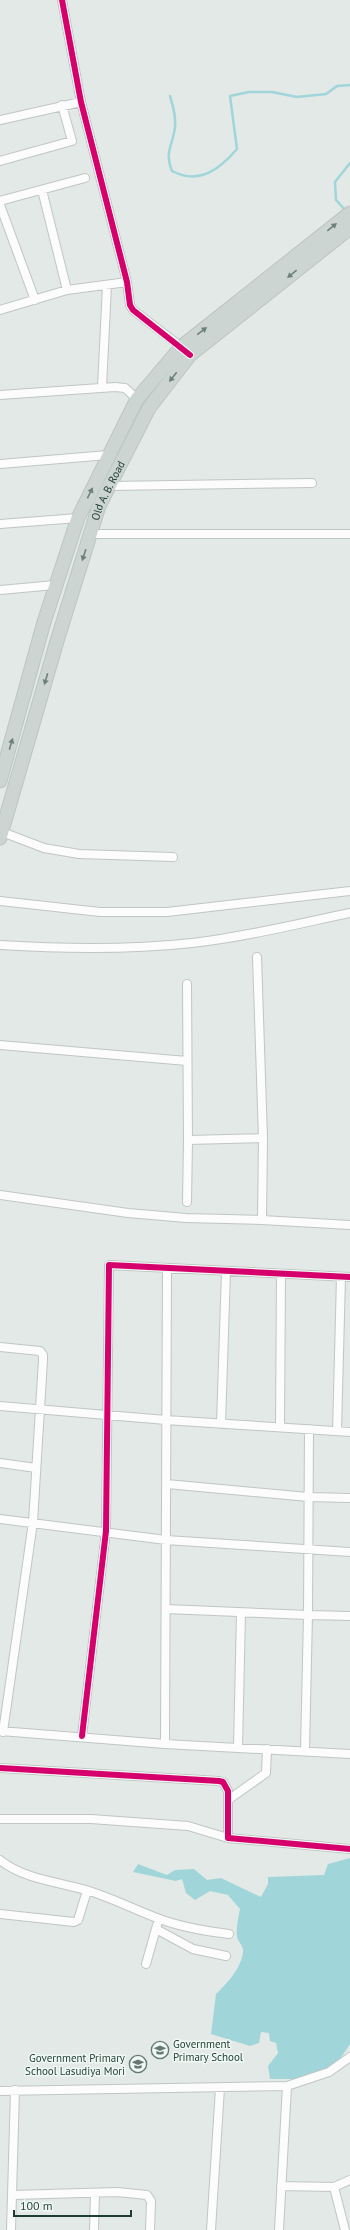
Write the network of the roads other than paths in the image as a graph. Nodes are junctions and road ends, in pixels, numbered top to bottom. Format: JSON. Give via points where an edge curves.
{"nodes":[{"id":1,"x":62,"y":0,"type":"edge"},
{"id":2,"x":81,"y":102,"type":"junction"},
{"id":3,"x":62,"y":105,"type":"junction"},
{"id":4,"x":0,"y":120,"type":"edge"},
{"id":5,"x":0,"y":161,"type":"edge"},
{"id":6,"x":85,"y":178,"type":"dead end"},
{"id":7,"x":42,"y":190,"type":"junction"},
{"id":8,"x":0,"y":201,"type":"edge"},
{"id":9,"x":0,"y":205,"type":"edge"},
{"id":10,"x":350,"y":213,"type":"edge"},
{"id":11,"x":350,"y":228,"type":"edge"},
{"id":12,"x":318,"y":245,"type":"junction"},
{"id":13,"x":127,"y":282,"type":"junction"},
{"id":14,"x":107,"y":286,"type":"junction"},
{"id":15,"x":67,"y":290,"type":"junction"},
{"id":16,"x":35,"y":300,"type":"junction"},
{"id":17,"x":0,"y":310,"type":"edge"},
{"id":18,"x":186,"y":351,"type":"junction"},
{"id":19,"x":102,"y":387,"type":"junction"},
{"id":20,"x":0,"y":395,"type":"edge"},
{"id":21,"x":137,"y":399,"type":"junction"},
{"id":22,"x":108,"y":455,"type":"junction"},
{"id":23,"x":0,"y":464,"type":"edge"},
{"id":24,"x":312,"y":483,"type":"dead end"},
{"id":25,"x":110,"y":486,"type":"junction"},
{"id":26,"x":78,"y":518,"type":"junction"},
{"id":27,"x":0,"y":524,"type":"edge"},
{"id":28,"x":90,"y":534,"type":"junction"},
{"id":29,"x":350,"y":534,"type":"edge"},
{"id":30,"x":55,"y":585,"type":"junction"},
{"id":31,"x":0,"y":590,"type":"edge"},
{"id":32,"x":40,"y":634,"type":"junction"},
{"id":33,"x":57,"y":641,"type":"junction"},
{"id":34,"x":0,"y":781,"type":"edge"},
{"id":35,"x":1,"y":835,"type":"edge"},
{"id":36,"x":173,"y":856,"type":"dead end"},
{"id":37,"x":350,"y":892,"type":"edge"},
{"id":38,"x":0,"y":901,"type":"edge"},
{"id":39,"x":350,"y":913,"type":"edge"},
{"id":40,"x":0,"y":945,"type":"edge"},
{"id":41,"x":257,"y":957,"type":"dead end"},
{"id":42,"x":187,"y":984,"type":"dead end"},
{"id":43,"x":0,"y":1045,"type":"edge"},
{"id":44,"x":187,"y":1061,"type":"junction"},
{"id":45,"x":264,"y":1138,"type":"junction"},
{"id":46,"x":188,"y":1140,"type":"junction"},
{"id":47,"x":0,"y":1195,"type":"edge"},
{"id":48,"x":187,"y":1202,"type":"dead end"},
{"id":49,"x":262,"y":1220,"type":"junction"},
{"id":50,"x":350,"y":1225,"type":"edge"},
{"id":51,"x":166,"y":1268,"type":"junction"},
{"id":52,"x":226,"y":1271,"type":"junction"},
{"id":53,"x":281,"y":1274,"type":"junction"},
{"id":54,"x":341,"y":1276,"type":"junction"},
{"id":55,"x":350,"y":1277,"type":"edge"},
{"id":56,"x":0,"y":1347,"type":"edge"},
{"id":57,"x":0,"y":1406,"type":"edge"},
{"id":58,"x":40,"y":1410,"type":"junction"},
{"id":59,"x":107,"y":1414,"type":"junction"},
{"id":60,"x":166,"y":1420,"type":"junction"},
{"id":61,"x":221,"y":1424,"type":"junction"},
{"id":62,"x":280,"y":1427,"type":"junction"},
{"id":63,"x":309,"y":1429,"type":"junction"},
{"id":64,"x":337,"y":1431,"type":"junction"},
{"id":65,"x":350,"y":1432,"type":"edge"},
{"id":66,"x":0,"y":1463,"type":"edge"},
{"id":67,"x":36,"y":1468,"type":"junction"},
{"id":68,"x":167,"y":1484,"type":"junction"},
{"id":69,"x":308,"y":1497,"type":"junction"},
{"id":70,"x":350,"y":1498,"type":"edge"},
{"id":71,"x":0,"y":1519,"type":"edge"},
{"id":72,"x":33,"y":1522,"type":"junction"},
{"id":73,"x":106,"y":1531,"type":"junction"},
{"id":74,"x":166,"y":1540,"type":"junction"},
{"id":75,"x":307,"y":1548,"type":"junction"},
{"id":76,"x":350,"y":1552,"type":"edge"},
{"id":77,"x":166,"y":1609,"type":"junction"},
{"id":78,"x":241,"y":1613,"type":"junction"},
{"id":79,"x":308,"y":1615,"type":"junction"},
{"id":80,"x":350,"y":1616,"type":"edge"},
{"id":81,"x":2,"y":1731,"type":"edge"},
{"id":82,"x":82,"y":1736,"type":"junction"},
{"id":83,"x":165,"y":1744,"type":"junction"},
{"id":84,"x":238,"y":1747,"type":"junction"},
{"id":85,"x":267,"y":1749,"type":"junction"},
{"id":86,"x":305,"y":1750,"type":"junction"},
{"id":87,"x":350,"y":1754,"type":"edge"},
{"id":88,"x":0,"y":1768,"type":"edge"},
{"id":89,"x":228,"y":1800,"type":"junction"},
{"id":90,"x":0,"y":1819,"type":"edge"},
{"id":91,"x":228,"y":1838,"type":"junction"},
{"id":92,"x":350,"y":1849,"type":"edge"},
{"id":93,"x":0,"y":1860,"type":"edge"},
{"id":94,"x":87,"y":1890,"type":"junction"},
{"id":95,"x":0,"y":1914,"type":"edge"},
{"id":96,"x":158,"y":1918,"type":"junction"},
{"id":97,"x":156,"y":1928,"type":"junction"},
{"id":98,"x":229,"y":1934,"type":"dead end"},
{"id":99,"x":226,"y":1956,"type":"dead end"},
{"id":100,"x":146,"y":1964,"type":"dead end"},
{"id":101,"x":350,"y":2057,"type":"edge"},
{"id":102,"x":287,"y":2086,"type":"junction"},
{"id":103,"x":220,"y":2088,"type":"junction"},
{"id":104,"x":0,"y":2090,"type":"edge"},
{"id":105,"x":15,"y":2090,"type":"junction"},
{"id":106,"x":350,"y":2180,"type":"edge"},
{"id":107,"x":281,"y":2186,"type":"junction"},
{"id":108,"x":334,"y":2187,"type":"junction"},
{"id":109,"x":95,"y":2193,"type":"junction"},
{"id":110,"x":13,"y":2195,"type":"junction"},
{"id":111,"x":11,"y":2230,"type":"edge"},
{"id":112,"x":94,"y":2230,"type":"edge"},
{"id":113,"x":150,"y":2230,"type":"edge"},
{"id":114,"x":211,"y":2230,"type":"edge"},
{"id":115,"x":279,"y":2230,"type":"edge"},
{"id":116,"x":345,"y":2230,"type":"edge"}],
"edges":[{"from":1,"to":2,"type":"street"},
{"from":2,"to":3,"type":"street"},
{"from":2,"to":13,"type":"street"},
{"from":3,"to":4,"type":"street"},
{"from":3,"to":5,"type":"street","via":[[72,142]]},
{"from":6,"to":7,"type":"street"},
{"from":7,"to":8,"type":"street"},
{"from":7,"to":15,"type":"street"},
{"from":9,"to":16,"type":"street"},
{"from":12,"to":10,"type":"main road","name":"Old A. B. Road","one_way":true},
{"from":11,"to":12,"type":"main road","name":"Old A. B. Road"},
{"from":12,"to":18,"type":"main road","name":"Old A. B. Road"},
{"from":13,"to":14,"type":"street"},
{"from":13,"to":18,"type":"street","via":[[133,310]]},
{"from":14,"to":15,"type":"street"},
{"from":14,"to":19,"type":"street"},
{"from":15,"to":16,"type":"street"},
{"from":16,"to":17,"type":"street"},
{"from":18,"to":21,"type":"main road","name":"Old A. B. Road"},
{"from":18,"to":25,"type":"main road","name":"Old A. B. Road","one_way":true,"via":[[149,408]]},
{"from":19,"to":20,"type":"street"},
{"from":19,"to":21,"type":"street","via":[[125,388]]},
{"from":21,"to":22,"type":"main road","name":"Old A. B. Road"},
{"from":22,"to":23,"type":"street"},
{"from":26,"to":22,"type":"main road","name":"Old A. B. Road","one_way":true},
{"from":24,"to":25,"type":"street"},
{"from":25,"to":28,"type":"main road","name":"Old A. B. Road","via":[[99,506]]},
{"from":26,"to":27,"type":"street"},
{"from":26,"to":30,"type":"main road","name":"Old A. B. Road"},
{"from":28,"to":29,"type":"street"},
{"from":28,"to":33,"type":"main road","name":"Old A. B. Road","one_way":true},
{"from":30,"to":31,"type":"street"},
{"from":30,"to":32,"type":"main road","name":"Old A. B. Road"},
{"from":32,"to":33,"type":"main road"},
{"from":34,"to":32,"type":"main road","name":"Old A. B. Road","one_way":true},
{"from":33,"to":35,"type":"main road","name":"Old A. B. Road","one_way":true},
{"from":35,"to":36,"type":"street","via":[[44,848],[79,854]]},
{"from":37,"to":38,"type":"street","via":[[167,912],[100,912]]},
{"from":39,"to":40,"type":"street","via":[[236,937],[191,943],[67,948]]},
{"from":41,"to":45,"type":"street"},
{"from":42,"to":44,"type":"street"},
{"from":43,"to":44,"type":"street"},
{"from":44,"to":46,"type":"street"},
{"from":45,"to":46,"type":"street"},
{"from":45,"to":49,"type":"street"},
{"from":46,"to":48,"type":"street"},
{"from":47,"to":49,"type":"street","via":[[128,1213]]},
{"from":49,"to":50,"type":"street"},
{"from":51,"to":52,"type":"street"},
{"from":51,"to":59,"type":"street","via":[[109,1265]]},
{"from":51,"to":60,"type":"street"},
{"from":52,"to":53,"type":"street"},
{"from":52,"to":61,"type":"street"},
{"from":53,"to":54,"type":"street"},
{"from":53,"to":62,"type":"street"},
{"from":54,"to":55,"type":"street"},
{"from":54,"to":64,"type":"street"},
{"from":56,"to":58,"type":"street","via":[[40,1351],[43,1355]]},
{"from":57,"to":58,"type":"street"},
{"from":58,"to":59,"type":"street"},
{"from":58,"to":67,"type":"street"},
{"from":59,"to":60,"type":"street"},
{"from":59,"to":73,"type":"street"},
{"from":60,"to":61,"type":"street"},
{"from":60,"to":68,"type":"street"},
{"from":61,"to":62,"type":"street"},
{"from":62,"to":63,"type":"street"},
{"from":63,"to":64,"type":"street"},
{"from":63,"to":69,"type":"street"},
{"from":64,"to":65,"type":"street"},
{"from":66,"to":67,"type":"street"},
{"from":67,"to":72,"type":"street"},
{"from":68,"to":69,"type":"street"},
{"from":68,"to":74,"type":"street"},
{"from":69,"to":70,"type":"street"},
{"from":69,"to":75,"type":"street"},
{"from":71,"to":72,"type":"street"},
{"from":72,"to":73,"type":"street"},
{"from":72,"to":81,"type":"street"},
{"from":73,"to":74,"type":"street"},
{"from":73,"to":82,"type":"street"},
{"from":74,"to":75,"type":"street"},
{"from":74,"to":77,"type":"street"},
{"from":75,"to":76,"type":"street"},
{"from":75,"to":79,"type":"street"},
{"from":77,"to":78,"type":"street"},
{"from":77,"to":83,"type":"street"},
{"from":78,"to":79,"type":"street"},
{"from":78,"to":84,"type":"street"},
{"from":79,"to":80,"type":"street"},
{"from":79,"to":86,"type":"street"},
{"from":81,"to":82,"type":"street"},
{"from":82,"to":83,"type":"street"},
{"from":83,"to":84,"type":"street"},
{"from":84,"to":85,"type":"street"},
{"from":85,"to":86,"type":"street"},
{"from":85,"to":89,"type":"street","via":[[266,1773]]},
{"from":86,"to":87,"type":"street"},
{"from":88,"to":89,"type":"street","via":[[219,1781],[226,1787]]},
{"from":89,"to":91,"type":"street"},
{"from":90,"to":91,"type":"street","via":[[91,1819],[188,1826]]},
{"from":91,"to":92,"type":"street"},
{"from":93,"to":94,"type":"street","via":[[20,1872]]},
{"from":94,"to":95,"type":"street","via":[[78,1920],[74,1922]]},
{"from":94,"to":96,"type":"street"},
{"from":96,"to":97,"type":"street"},
{"from":96,"to":98,"type":"street","via":[[191,1928]]},
{"from":97,"to":99,"type":"street","via":[[193,1949]]},
{"from":97,"to":100,"type":"street"},
{"from":101,"to":102,"type":"street","via":[[329,2072]]},
{"from":102,"to":103,"type":"street"},
{"from":102,"to":107,"type":"street"},
{"from":103,"to":105,"type":"street"},
{"from":103,"to":114,"type":"street"},
{"from":104,"to":105,"type":"street"},
{"from":105,"to":110,"type":"street"},
{"from":106,"to":108,"type":"street"},
{"from":107,"to":108,"type":"street"},
{"from":107,"to":115,"type":"street"},
{"from":108,"to":116,"type":"street"},
{"from":109,"to":110,"type":"street"},
{"from":109,"to":112,"type":"street"},
{"from":109,"to":113,"type":"street","via":[[135,2192],[147,2195],[151,2201]]},
{"from":110,"to":111,"type":"street"}]}
